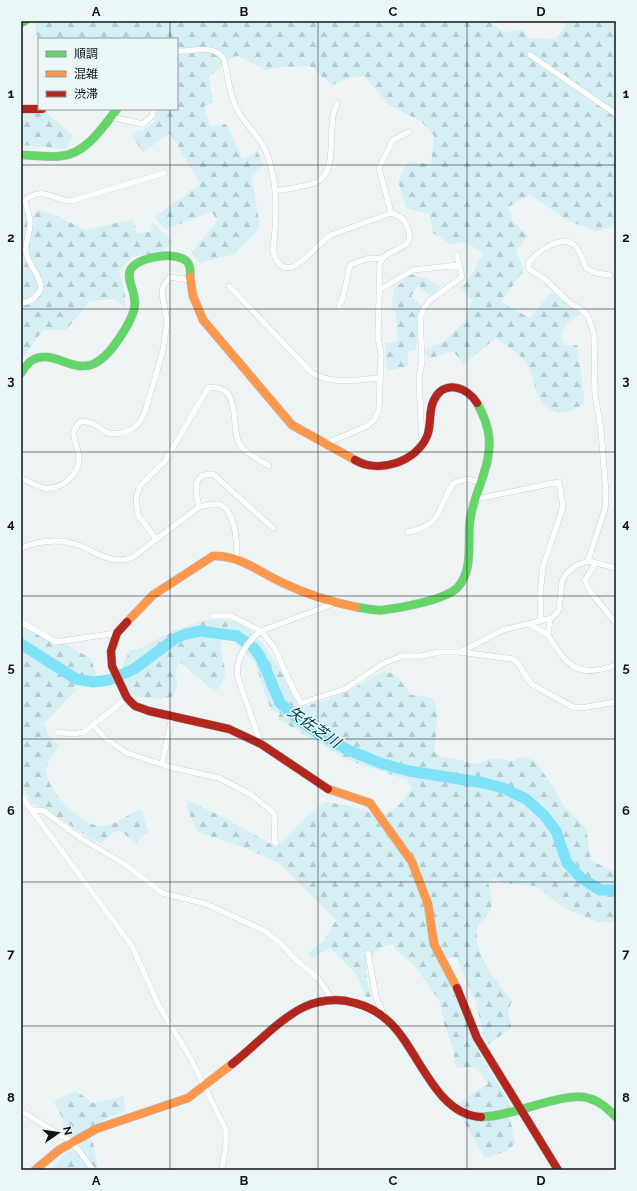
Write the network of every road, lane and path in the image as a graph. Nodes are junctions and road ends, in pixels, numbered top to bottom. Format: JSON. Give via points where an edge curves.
{"nodes":[{"id":1,"x":25,"y":21,"type":"edge"},
{"id":2,"x":21,"y":23,"type":"edge"},
{"id":3,"x":178,"y":51,"type":"edge"},
{"id":4,"x":530,"y":55,"type":"dead end"},
{"id":5,"x":337,"y":104,"type":"dead end"},
{"id":6,"x":21,"y":109,"type":"edge"},
{"id":7,"x":38,"y":109,"type":"edge"},
{"id":8,"x":116,"y":110,"type":"edge"},
{"id":9,"x":152,"y":110,"type":"edge"},
{"id":10,"x":616,"y":114,"type":"edge"},
{"id":11,"x":111,"y":117,"type":"junction"},
{"id":12,"x":408,"y":132,"type":"dead end"},
{"id":13,"x":21,"y":155,"type":"edge"},
{"id":14,"x":164,"y":173,"type":"dead end"},
{"id":15,"x":276,"y":191,"type":"junction"},
{"id":16,"x":391,"y":213,"type":"junction"},
{"id":17,"x":457,"y":254,"type":"dead end"},
{"id":18,"x":381,"y":259,"type":"junction"},
{"id":19,"x":458,"y":265,"type":"junction"},
{"id":20,"x":610,"y":275,"type":"dead end"},
{"id":21,"x":190,"y":280,"type":"junction"},
{"id":22,"x":228,"y":286,"type":"dead end"},
{"id":23,"x":379,"y":290,"type":"junction"},
{"id":24,"x":21,"y":302,"type":"edge"},
{"id":25,"x":339,"y":306,"type":"dead end"},
{"id":26,"x":21,"y":372,"type":"edge"},
{"id":27,"x":379,"y":378,"type":"junction"},
{"id":28,"x":422,"y":442,"type":"junction"},
{"id":29,"x":325,"y":444,"type":"junction"},
{"id":30,"x":269,"y":466,"type":"dead end"},
{"id":31,"x":21,"y":478,"type":"edge"},
{"id":32,"x":482,"y":482,"type":"junction"},
{"id":33,"x":476,"y":499,"type":"junction"},
{"id":34,"x":199,"y":507,"type":"junction"},
{"id":35,"x":273,"y":528,"type":"dead end"},
{"id":36,"x":408,"y":532,"type":"dead end"},
{"id":37,"x":156,"y":539,"type":"junction"},
{"id":38,"x":21,"y":548,"type":"edge"},
{"id":39,"x":237,"y":558,"type":"junction"},
{"id":40,"x":588,"y":560,"type":"junction"},
{"id":41,"x":596,"y":563,"type":"junction"},
{"id":42,"x":616,"y":568,"type":"edge"},
{"id":43,"x":338,"y":602,"type":"junction"},
{"id":44,"x":212,"y":616,"type":"dead end"},
{"id":45,"x":550,"y":619,"type":"junction"},
{"id":46,"x":542,"y":621,"type":"junction"},
{"id":47,"x":21,"y":622,"type":"edge"},
{"id":48,"x":616,"y":622,"type":"edge"},
{"id":49,"x":529,"y":624,"type":"junction"},
{"id":50,"x":261,"y":631,"type":"junction"},
{"id":51,"x":117,"y":634,"type":"junction"},
{"id":52,"x":548,"y":635,"type":"junction"},
{"id":53,"x":460,"y":652,"type":"junction"},
{"id":54,"x":616,"y":665,"type":"edge"},
{"id":55,"x":126,"y":698,"type":"junction"},
{"id":56,"x":616,"y":702,"type":"edge"},
{"id":57,"x":172,"y":716,"type":"junction"},
{"id":58,"x":93,"y":725,"type":"junction"},
{"id":59,"x":56,"y":732,"type":"dead end"},
{"id":60,"x":261,"y":744,"type":"junction"},
{"id":61,"x":162,"y":764,"type":"junction"},
{"id":62,"x":21,"y":796,"type":"edge"},
{"id":63,"x":34,"y":811,"type":"junction"},
{"id":64,"x":276,"y":843,"type":"dead end"},
{"id":65,"x":368,"y":954,"type":"dead end"},
{"id":66,"x":332,"y":999,"type":"junction"},
{"id":67,"x":384,"y":1016,"type":"junction"},
{"id":68,"x":204,"y":1087,"type":"junction"},
{"id":69,"x":519,"y":1110,"type":"junction"},
{"id":70,"x":21,"y":1111,"type":"edge"},
{"id":71,"x":616,"y":1117,"type":"edge"},
{"id":72,"x":71,"y":1142,"type":"junction"},
{"id":73,"x":35,"y":1170,"type":"edge"},
{"id":74,"x":93,"y":1170,"type":"edge"},
{"id":75,"x":222,"y":1170,"type":"edge"},
{"id":76,"x":558,"y":1170,"type":"edge"}],
"edges":[{"from":1,"to":2,"type":"street"},
{"from":3,"to":15,"type":"street","via":[[211,49],[220,53],[240,116],[257,135],[265,149]]},
{"from":4,"to":10,"type":"street"},
{"from":5,"to":15,"type":"street","via":[[332,112],[330,161],[322,179],[315,183]]},
{"from":6,"to":7,"type":"street"},
{"from":8,"to":11,"type":"street"},
{"from":9,"to":11,"type":"street","via":[[152,116],[143,124]]},
{"from":11,"to":13,"type":"street","via":[[87,143],[66,156]]},
{"from":12,"to":16,"type":"street","via":[[393,140],[379,168]]},
{"from":14,"to":24,"type":"street","via":[[71,201],[39,193],[25,200],[30,222],[26,255],[41,286],[39,294],[25,303]]},
{"from":15,"to":16,"type":"street","via":[[273,251],[275,258],[289,268],[299,266],[331,234]]},
{"from":16,"to":18,"type":"street","via":[[405,221],[409,238],[402,248]]},
{"from":17,"to":19,"type":"street"},
{"from":18,"to":23,"type":"street"},
{"from":18,"to":25,"type":"street","via":[[369,258],[350,265]]},
{"from":19,"to":23,"type":"street","via":[[413,270]]},
{"from":19,"to":28,"type":"street","via":[[462,277],[430,301],[420,318]]},
{"from":20,"to":40,"type":"street","via":[[586,268],[579,251],[571,243],[556,242],[547,246],[531,258],[528,264],[529,269],[588,316],[594,334],[595,394],[601,430],[606,494],[605,509]]},
{"from":21,"to":26,"type":"street","via":[[190,265],[184,258],[176,255],[137,263],[131,268],[128,277],[134,294],[134,314],[101,360],[75,367],[50,356],[42,356],[33,358]]},
{"from":21,"to":29,"type":"street","via":[[195,306],[203,320],[292,425]]},
{"from":21,"to":31,"type":"street","via":[[170,277],[163,287],[167,321],[163,350],[144,412],[138,423],[131,430],[109,434],[92,423],[81,421],[75,426],[74,434],[79,458],[77,466],[64,484],[55,488],[43,488]]},
{"from":22,"to":27,"type":"street","via":[[312,373],[337,382]]},
{"from":23,"to":27,"type":"street"},
{"from":27,"to":29,"type":"street","via":[[378,410],[374,420],[367,426]]},
{"from":28,"to":29,"type":"street","via":[[415,453],[406,459],[394,465],[374,467],[363,465]]},
{"from":28,"to":32,"type":"street","via":[[430,425],[433,400],[441,391],[460,387],[468,392],[482,412],[490,442],[488,466]]},
{"from":30,"to":37,"type":"street","via":[[244,450],[238,443],[230,398],[224,390],[208,388],[165,461],[140,486],[136,498],[138,515]]},
{"from":32,"to":33,"type":"street"},
{"from":32,"to":36,"type":"street","via":[[466,479],[454,483],[434,520],[422,528]]},
{"from":33,"to":43,"type":"street","via":[[468,530],[467,570],[456,589],[447,595],[382,610],[359,608]]},
{"from":33,"to":46,"type":"street","via":[[559,482],[563,507],[543,566],[540,593]]},
{"from":34,"to":35,"type":"street","via":[[195,488],[199,478],[214,474]]},
{"from":34,"to":37,"type":"street"},
{"from":34,"to":39,"type":"street","via":[[212,504],[221,505],[227,510],[234,525]]},
{"from":37,"to":38,"type":"street","via":[[133,557],[117,561],[62,541],[43,541]]},
{"from":39,"to":43,"type":"street","via":[[284,584]]},
{"from":39,"to":51,"type":"street","via":[[222,554],[213,556],[153,595]]},
{"from":40,"to":41,"type":"street"},
{"from":40,"to":45,"type":"street","via":[[566,574],[562,581],[560,610]]},
{"from":41,"to":42,"type":"street"},
{"from":41,"to":48,"type":"street","via":[[585,580],[588,590]]},
{"from":43,"to":50,"type":"street"},
{"from":44,"to":50,"type":"street","via":[[231,616]]},
{"from":45,"to":46,"type":"street"},
{"from":45,"to":52,"type":"street"},
{"from":46,"to":49,"type":"street"},
{"from":47,"to":51,"type":"street","via":[[56,642]]},
{"from":49,"to":52,"type":"street"},
{"from":49,"to":53,"type":"street","via":[[503,630]]},
{"from":50,"to":53,"type":"street","via":[[274,647],[301,703],[346,689],[384,663],[402,656]]},
{"from":50,"to":60,"type":"street","via":[[244,649],[237,669]]},
{"from":51,"to":55,"type":"street","via":[[110,651],[112,666]]},
{"from":52,"to":54,"type":"street","via":[[573,667],[590,671]]},
{"from":53,"to":56,"type":"street","via":[[513,659],[531,684],[573,707]]},
{"from":55,"to":57,"type":"street","via":[[135,706]]},
{"from":55,"to":58,"type":"street"},
{"from":57,"to":60,"type":"street","via":[[229,729]]},
{"from":57,"to":61,"type":"street"},
{"from":58,"to":59,"type":"street","via":[[84,732]]},
{"from":58,"to":61,"type":"street","via":[[106,739],[127,753]]},
{"from":60,"to":69,"type":"street","via":[[312,780],[328,789],[370,803],[378,812],[412,862],[428,904],[434,944],[458,989],[477,1038]]},
{"from":61,"to":64,"type":"street","via":[[219,778],[250,794],[273,812]]},
{"from":62,"to":63,"type":"street"},
{"from":63,"to":66,"type":"street","via":[[44,811],[126,865],[162,893],[206,904],[264,931],[318,978]]},
{"from":63,"to":68,"type":"street","via":[[132,946],[159,1006],[190,1057]]},
{"from":65,"to":67,"type":"street","via":[[376,997]]},
{"from":66,"to":67,"type":"street","via":[[365,1005]]},
{"from":66,"to":68,"type":"street","via":[[300,1010]]},
{"from":67,"to":69,"type":"street","via":[[449,1105],[459,1113],[487,1118]]},
{"from":68,"to":72,"type":"street","via":[[170,1106],[105,1125]]},
{"from":68,"to":75,"type":"street","via":[[226,1130]]},
{"from":69,"to":71,"type":"street","via":[[575,1096],[588,1097],[602,1104]]},
{"from":69,"to":76,"type":"street"},
{"from":70,"to":72,"type":"street"},
{"from":72,"to":73,"type":"street"},
{"from":72,"to":74,"type":"street"}]}
